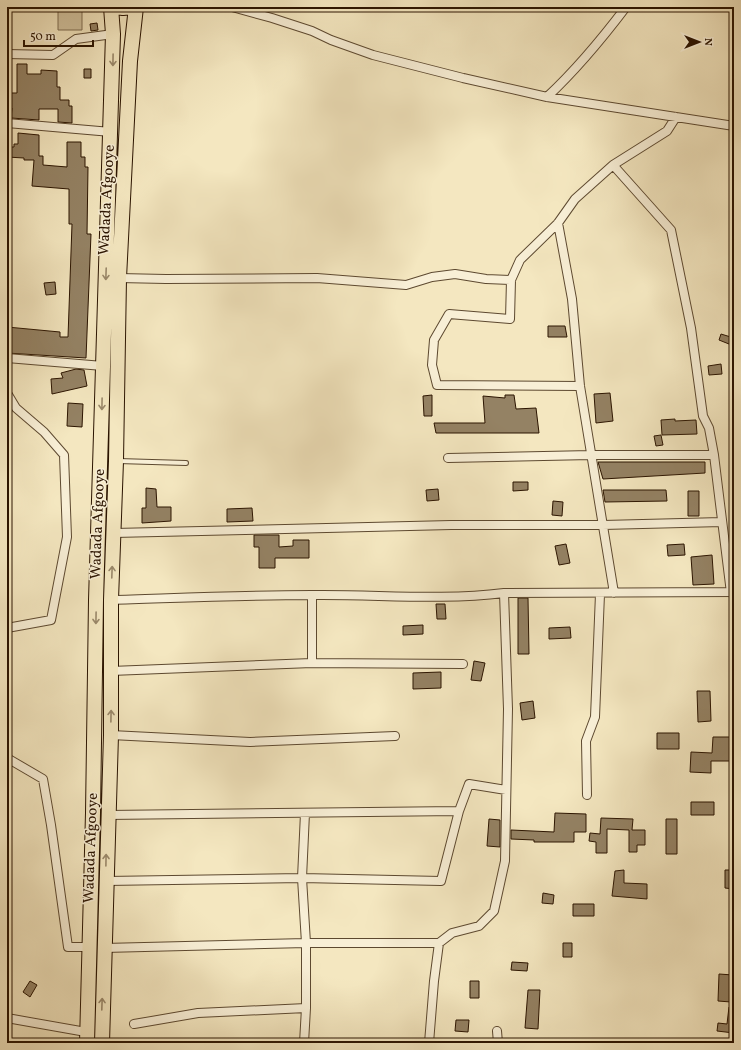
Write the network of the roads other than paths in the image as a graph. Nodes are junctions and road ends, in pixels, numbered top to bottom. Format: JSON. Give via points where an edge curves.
{"nodes":[{"id":1,"x":111,"y":7,"type":"edge"},
{"id":2,"x":116,"y":7,"type":"edge"},
{"id":3,"x":132,"y":7,"type":"edge"},
{"id":4,"x":136,"y":7,"type":"edge"},
{"id":5,"x":232,"y":7,"type":"edge"},
{"id":6,"x":626,"y":7,"type":"edge"},
{"id":7,"x":113,"y":34,"type":"junction"},
{"id":8,"x":7,"y":54,"type":"edge"},
{"id":9,"x":547,"y":97,"type":"junction"},
{"id":10,"x":676,"y":117,"type":"junction"},
{"id":11,"x":7,"y":123,"type":"edge"},
{"id":12,"x":734,"y":126,"type":"edge"},
{"id":13,"x":111,"y":132,"type":"junction"},
{"id":14,"x":613,"y":165,"type":"junction"},
{"id":15,"x":558,"y":223,"type":"junction"},
{"id":16,"x":119,"y":278,"type":"junction"},
{"id":17,"x":511,"y":280,"type":"junction"},
{"id":18,"x":7,"y":358,"type":"edge"},
{"id":19,"x":103,"y":366,"type":"junction"},
{"id":20,"x":580,"y":386,"type":"junction"},
{"id":21,"x":7,"y":393,"type":"edge"},
{"id":22,"x":591,"y":455,"type":"junction"},
{"id":23,"x":714,"y":455,"type":"junction"},
{"id":24,"x":448,"y":458,"type":"dead end"},
{"id":25,"x":116,"y":461,"type":"junction"},
{"id":26,"x":186,"y":463,"type":"dead end"},
{"id":27,"x":722,"y":522,"type":"junction"},
{"id":28,"x":603,"y":525,"type":"junction"},
{"id":29,"x":114,"y":533,"type":"junction"},
{"id":30,"x":732,"y":592,"type":"edge"},
{"id":31,"x":504,"y":593,"type":"junction"},
{"id":32,"x":614,"y":593,"type":"junction"},
{"id":33,"x":600,"y":594,"type":"junction"},
{"id":34,"x":312,"y":595,"type":"junction"},
{"id":35,"x":111,"y":600,"type":"junction"},
{"id":36,"x":7,"y":628,"type":"edge"},
{"id":37,"x":312,"y":663,"type":"junction"},
{"id":38,"x":463,"y":664,"type":"dead end"},
{"id":39,"x":111,"y":671,"type":"junction"},
{"id":40,"x":110,"y":735,"type":"junction"},
{"id":41,"x":395,"y":736,"type":"dead end"},
{"id":42,"x":7,"y":758,"type":"edge"},
{"id":43,"x":506,"y":790,"type":"junction"},
{"id":44,"x":587,"y":795,"type":"dead end"},
{"id":45,"x":459,"y":811,"type":"junction"},
{"id":46,"x":305,"y":813,"type":"junction"},
{"id":47,"x":107,"y":815,"type":"junction"},
{"id":48,"x":302,"y":878,"type":"junction"},
{"id":49,"x":106,"y":881,"type":"junction"},
{"id":50,"x":306,"y":943,"type":"junction"},
{"id":51,"x":440,"y":943,"type":"junction"},
{"id":52,"x":89,"y":947,"type":"junction"},
{"id":53,"x":104,"y":948,"type":"junction"},
{"id":54,"x":306,"y":1008,"type":"junction"},
{"id":55,"x":7,"y":1018,"type":"edge"},
{"id":56,"x":134,"y":1024,"type":"dead end"},
{"id":57,"x":497,"y":1031,"type":"dead end"},
{"id":58,"x":87,"y":1037,"type":"edge"},
{"id":59,"x":102,"y":1043,"type":"edge"},
{"id":60,"x":304,"y":1043,"type":"edge"},
{"id":61,"x":429,"y":1043,"type":"edge"},
{"id":62,"x":498,"y":1043,"type":"edge"}],
"edges":[{"from":1,"to":7,"type":"highway","name":"Wadada Afgooye"},
{"from":2,"to":3,"type":"highway"},
{"from":4,"to":16,"type":"highway","name":"Wadada Afgooye","via":[[130,62]]},
{"from":5,"to":9,"type":"street","via":[[312,31],[373,55]]},
{"from":6,"to":9,"type":"street","via":[[597,45]]},
{"from":7,"to":8,"type":"street","via":[[76,39],[53,55]]},
{"from":7,"to":13,"type":"highway","name":"Wadada Afgooye","one_way":true},
{"from":9,"to":10,"type":"street"},
{"from":10,"to":12,"type":"street"},
{"from":10,"to":14,"type":"street","via":[[667,131]]},
{"from":11,"to":13,"type":"street"},
{"from":13,"to":19,"type":"highway","name":"Wadada Afgooye","one_way":true},
{"from":14,"to":15,"type":"street","via":[[575,199]]},
{"from":14,"to":23,"type":"street","via":[[671,230],[691,328],[702,416],[709,428]]},
{"from":15,"to":17,"type":"street","via":[[520,260]]},
{"from":15,"to":20,"type":"street","via":[[572,299]]},
{"from":16,"to":17,"type":"street","via":[[317,278],[406,285],[454,274]]},
{"from":16,"to":25,"type":"highway","name":"Wadada Afgooye"},
{"from":17,"to":20,"type":"street","via":[[510,319],[449,314],[434,340],[432,365],[437,385]]},
{"from":18,"to":19,"type":"street"},
{"from":19,"to":52,"type":"highway","name":"Wadada Afgooye","one_way":true},
{"from":20,"to":22,"type":"street"},
{"from":21,"to":36,"type":"street","via":[[16,408],[44,432],[64,455],[66,537],[51,620]]},
{"from":22,"to":23,"type":"street"},
{"from":22,"to":24,"type":"street"},
{"from":22,"to":28,"type":"street"},
{"from":23,"to":27,"type":"street"},
{"from":25,"to":26,"type":"lane"},
{"from":25,"to":29,"type":"highway","name":"Wadada Afgooye"},
{"from":27,"to":28,"type":"street"},
{"from":27,"to":30,"type":"street"},
{"from":28,"to":29,"type":"street","via":[[443,525]]},
{"from":28,"to":32,"type":"street"},
{"from":35,"to":29,"type":"highway","name":"Wadada Afgooye","one_way":true},
{"from":30,"to":32,"type":"street"},
{"from":31,"to":33,"type":"street"},
{"from":31,"to":34,"type":"street","via":[[487,596],[432,597]]},
{"from":31,"to":43,"type":"street","via":[[508,709]]},
{"from":32,"to":33,"type":"street"},
{"from":33,"to":44,"type":"street","via":[[595,717],[586,741]]},
{"from":34,"to":35,"type":"street"},
{"from":34,"to":37,"type":"street"},
{"from":35,"to":39,"type":"highway","name":"Wadada Afgooye"},
{"from":37,"to":38,"type":"street"},
{"from":37,"to":39,"type":"street"},
{"from":40,"to":39,"type":"highway","name":"Wadada Afgooye","one_way":true},
{"from":40,"to":41,"type":"street","via":[[250,742]]},
{"from":40,"to":47,"type":"highway","name":"Wadada Afgooye"},
{"from":42,"to":52,"type":"street","via":[[43,779],[52,825],[68,947]]},
{"from":43,"to":45,"type":"street","via":[[468,784]]},
{"from":43,"to":51,"type":"street","via":[[505,861],[494,911],[479,926],[452,933]]},
{"from":45,"to":46,"type":"street"},
{"from":45,"to":48,"type":"street","via":[[441,881]]},
{"from":46,"to":47,"type":"street"},
{"from":46,"to":48,"type":"street"},
{"from":49,"to":47,"type":"highway","name":"Wadada Afgooye","one_way":true},
{"from":48,"to":49,"type":"street"},
{"from":48,"to":50,"type":"street"},
{"from":49,"to":53,"type":"highway","name":"Wadada Afgooye"},
{"from":50,"to":51,"type":"street"},
{"from":50,"to":53,"type":"street"},
{"from":50,"to":54,"type":"street"},
{"from":51,"to":61,"type":"street"},
{"from":52,"to":58,"type":"highway","name":"Wadada Afgooye"},
{"from":59,"to":53,"type":"highway","name":"Wadada Afgooye","one_way":true},
{"from":54,"to":56,"type":"street","via":[[198,1013]]},
{"from":54,"to":60,"type":"street"},
{"from":55,"to":58,"type":"street"},
{"from":57,"to":62,"type":"street"}]}
